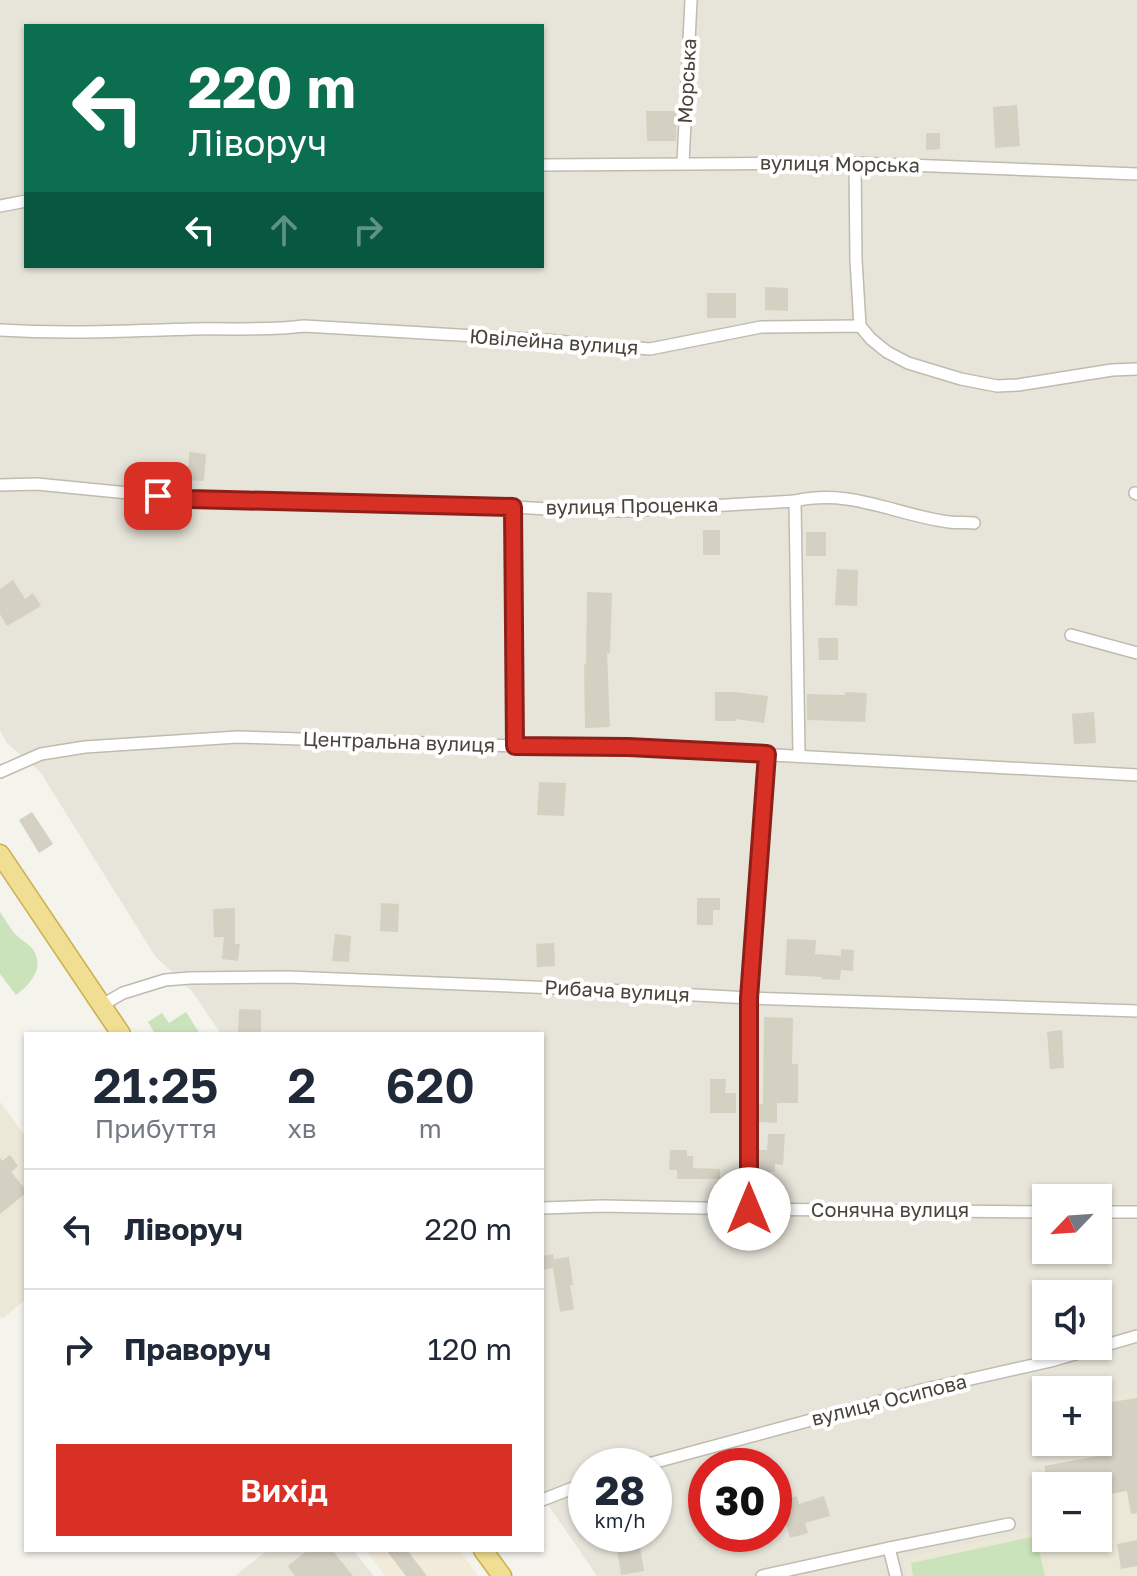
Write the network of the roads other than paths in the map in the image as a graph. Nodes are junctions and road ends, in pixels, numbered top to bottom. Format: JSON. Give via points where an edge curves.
{"nodes":[{"id":1,"x":691,"y":0,"type":"edge"},
{"id":2,"x":683,"y":163,"type":"junction"},
{"id":3,"x":855,"y":163,"type":"junction"},
{"id":4,"x":544,"y":165,"type":"edge"},
{"id":5,"x":1137,"y":174,"type":"edge"},
{"id":6,"x":24,"y":201,"type":"edge"},
{"id":7,"x":0,"y":206,"type":"edge"},
{"id":8,"x":860,"y":326,"type":"junction"},
{"id":9,"x":0,"y":330,"type":"edge"},
{"id":10,"x":1137,"y":369,"type":"edge"},
{"id":11,"x":0,"y":485,"type":"edge"},
{"id":12,"x":795,"y":501,"type":"junction"},
{"id":13,"x":513,"y":507,"type":"junction"},
{"id":14,"x":974,"y":523,"type":"dead end"},
{"id":15,"x":1071,"y":635,"type":"dead end"},
{"id":16,"x":1137,"y":653,"type":"edge"},
{"id":17,"x":515,"y":746,"type":"junction"},
{"id":18,"x":767,"y":754,"type":"junction"},
{"id":19,"x":799,"y":755,"type":"junction"},
{"id":20,"x":0,"y":772,"type":"edge"},
{"id":21,"x":1137,"y":775,"type":"edge"},
{"id":22,"x":0,"y":854,"type":"edge"},
{"id":23,"x":749,"y":998,"type":"junction"},
{"id":24,"x":102,"y":1005,"type":"junction"},
{"id":25,"x":1137,"y":1011,"type":"edge"},
{"id":26,"x":120,"y":1032,"type":"edge"},
{"id":27,"x":544,"y":1208,"type":"edge"},
{"id":28,"x":749,"y":1209,"type":"junction"},
{"id":29,"x":1032,"y":1212,"type":"edge"},
{"id":30,"x":1112,"y":1212,"type":"edge"},
{"id":31,"x":1137,"y":1212,"type":"edge"},
{"id":32,"x":1137,"y":1336,"type":"edge"},
{"id":33,"x":672,"y":1458,"type":"edge"},
{"id":34,"x":568,"y":1490,"type":"edge"},
{"id":35,"x":544,"y":1499,"type":"edge"},
{"id":36,"x":1009,"y":1524,"type":"dead end"},
{"id":37,"x":889,"y":1548,"type":"junction"},
{"id":38,"x":484,"y":1552,"type":"edge"},
{"id":39,"x":502,"y":1576,"type":"edge"},
{"id":40,"x":762,"y":1576,"type":"edge"},
{"id":41,"x":896,"y":1576,"type":"edge"}],
"edges":[{"from":1,"to":2,"type":"street","name":"Морська"},
{"from":2,"to":3,"type":"street","name":"вулиця Морська"},
{"from":2,"to":4,"type":"street","name":"вулиця Морська"},
{"from":3,"to":5,"type":"street","name":"вулиця Морська"},
{"from":3,"to":8,"type":"street"},
{"from":6,"to":7,"type":"street"},
{"from":8,"to":9,"type":"street","name":"Ювілейна вулиця","via":[[761,327],[650,349],[304,326],[96,333]]},
{"from":8,"to":10,"type":"street","via":[[887,352],[908,363],[997,386]]},
{"from":11,"to":13,"type":"street","name":"вулиця Проценка","via":[[189,499]]},
{"from":12,"to":13,"type":"street","name":"вулиця Проценка","via":[[626,511]]},
{"from":12,"to":14,"type":"street","name":"вулиця Проценка","via":[[856,499],[947,522]]},
{"from":12,"to":19,"type":"street"},
{"from":13,"to":17,"type":"street"},
{"from":15,"to":16,"type":"street"},
{"from":17,"to":18,"type":"street","name":"Центральна вулиця"},
{"from":17,"to":20,"type":"street","name":"Центральна вулиця","via":[[237,737],[85,747],[41,754]]},
{"from":18,"to":19,"type":"street","name":"Центральна вулиця"},
{"from":18,"to":23,"type":"street"},
{"from":19,"to":21,"type":"street","name":"Центральна вулиця"},
{"from":22,"to":24,"type":"highway"},
{"from":23,"to":24,"type":"street","name":"Рибача вулиця","via":[[288,977],[190,978],[143,985]]},
{"from":23,"to":25,"type":"street","name":"Рибача вулиця"},
{"from":23,"to":28,"type":"street"},
{"from":24,"to":26,"type":"highway"},
{"from":27,"to":28,"type":"street","name":"Сонячна вулиця"},
{"from":28,"to":29,"type":"street","name":"Сонячна вулиця"},
{"from":30,"to":31,"type":"street"},
{"from":32,"to":33,"type":"street","name":"вулиця Осипова"},
{"from":34,"to":35,"type":"street"},
{"from":36,"to":37,"type":"street"},
{"from":37,"to":40,"type":"street"},
{"from":37,"to":41,"type":"street"},
{"from":38,"to":39,"type":"highway"}]}
